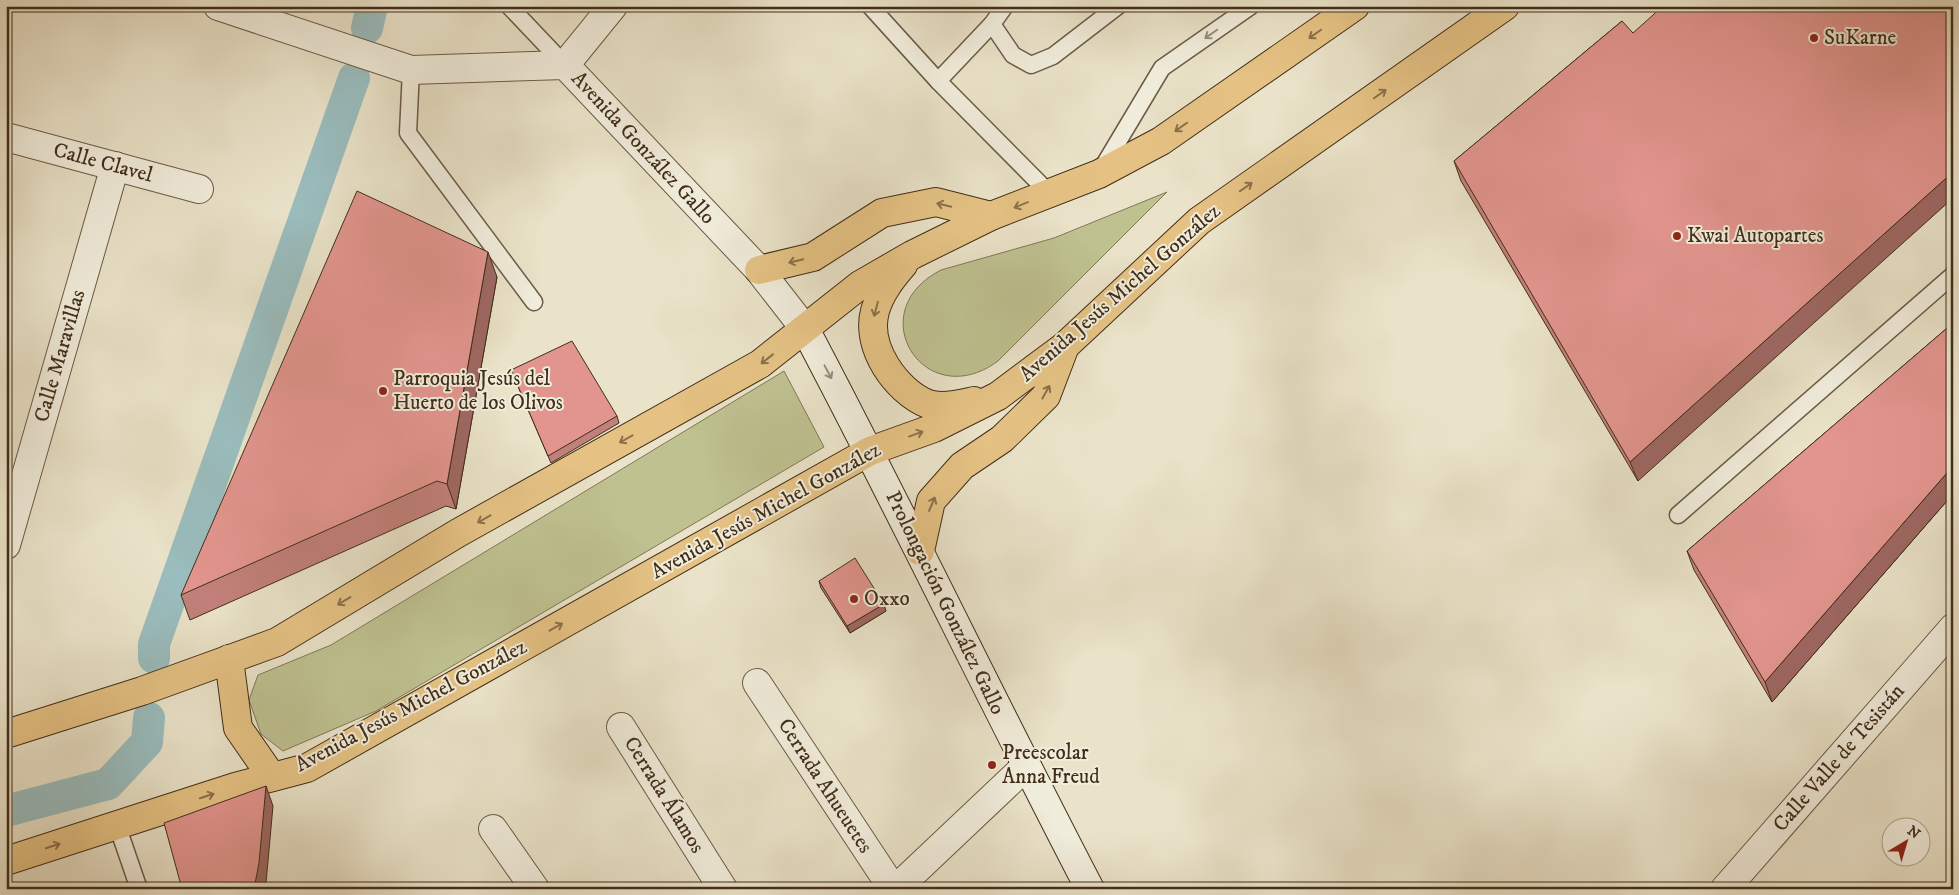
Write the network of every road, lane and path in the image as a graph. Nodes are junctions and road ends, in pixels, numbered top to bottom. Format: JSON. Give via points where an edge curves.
{"nodes":[{"id":1,"x":218,"y":6,"type":"edge"},
{"id":2,"x":509,"y":6,"type":"edge"},
{"id":3,"x":613,"y":6,"type":"edge"},
{"id":4,"x":870,"y":6,"type":"edge"},
{"id":5,"x":1005,"y":6,"type":"edge"},
{"id":6,"x":1118,"y":6,"type":"edge"},
{"id":7,"x":1251,"y":6,"type":"edge"},
{"id":8,"x":1355,"y":6,"type":"edge"},
{"id":9,"x":1505,"y":6,"type":"edge"},
{"id":10,"x":992,"y":24,"type":"junction"},
{"id":11,"x":565,"y":65,"type":"junction"},
{"id":12,"x":411,"y":70,"type":"junction"},
{"id":13,"x":938,"y":81,"type":"junction"},
{"id":14,"x":6,"y":137,"type":"edge"},
{"id":15,"x":115,"y":166,"type":"junction"},
{"id":16,"x":1099,"y":174,"type":"junction"},
{"id":17,"x":199,"y":189,"type":"dead end"},
{"id":18,"x":1049,"y":193,"type":"junction"},
{"id":19,"x":991,"y":216,"type":"junction"},
{"id":20,"x":912,"y":255,"type":"junction"},
{"id":21,"x":759,"y":270,"type":"junction"},
{"id":22,"x":1953,"y":275,"type":"edge"},
{"id":23,"x":534,"y":302,"type":"dead end"},
{"id":24,"x":805,"y":329,"type":"junction"},
{"id":25,"x":1065,"y":346,"type":"junction"},
{"id":26,"x":998,"y":396,"type":"junction"},
{"id":27,"x":870,"y":451,"type":"junction"},
{"id":28,"x":1678,"y":515,"type":"dead end"},
{"id":29,"x":6,"y":545,"type":"edge"},
{"id":30,"x":920,"y":551,"type":"junction"},
{"id":31,"x":1953,"y":628,"type":"edge"},
{"id":32,"x":229,"y":660,"type":"junction"},
{"id":33,"x":757,"y":683,"type":"dead end"},
{"id":34,"x":621,"y":727,"type":"dead end"},
{"id":35,"x":6,"y":734,"type":"edge"},
{"id":36,"x":1026,"y":766,"type":"junction"},
{"id":37,"x":272,"y":777,"type":"junction"},
{"id":38,"x":117,"y":825,"type":"junction"},
{"id":39,"x":492,"y":829,"type":"dead end"},
{"id":40,"x":8,"y":854,"type":"edge"},
{"id":41,"x":139,"y":889,"type":"edge"},
{"id":42,"x":535,"y":889,"type":"edge"},
{"id":43,"x":723,"y":889,"type":"edge"},
{"id":44,"x":894,"y":889,"type":"edge"},
{"id":45,"x":1090,"y":889,"type":"edge"},
{"id":46,"x":1725,"y":889,"type":"edge"}],
"edges":[{"from":1,"to":12,"type":"street","name":"Avenida González Gallo"},
{"from":2,"to":11,"type":"lane"},
{"from":3,"to":11,"type":"street"},
{"from":4,"to":13,"type":"lane"},
{"from":5,"to":10,"type":"lane"},
{"from":6,"to":10,"type":"lane","via":[[1053,56],[1031,65],[1013,55]]},
{"from":7,"to":16,"type":"lane","one_way":true,"via":[[1162,68]]},
{"from":8,"to":16,"type":"main road","one_way":true,"via":[[1161,141]]},
{"from":25,"to":9,"type":"main road","name":"Avenida Jesús Michel González","one_way":true,"via":[[1199,221]]},
{"from":10,"to":13,"type":"lane"},
{"from":11,"to":12,"type":"street","name":"Avenida González Gallo"},
{"from":11,"to":21,"type":"street","name":"Avenida González Gallo"},
{"from":12,"to":23,"type":"lane","via":[[408,133]]},
{"from":13,"to":18,"type":"lane"},
{"from":14,"to":15,"type":"street","name":"Calle Clavel"},
{"from":15,"to":17,"type":"street","name":"Calle Clavel"},
{"from":15,"to":29,"type":"street","name":"Calle Maravillas"},
{"from":16,"to":18,"type":"main road"},
{"from":18,"to":19,"type":"main road","one_way":true},
{"from":19,"to":20,"type":"main road"},
{"from":19,"to":21,"type":"main road","one_way":true,"via":[[936,202],[882,213],[813,257]]},
{"from":20,"to":24,"type":"main road","via":[[860,284]]},
{"from":20,"to":26,"type":"main road","one_way":true,"via":[[884,287],[874,312],[875,342],[886,368],[904,390],[930,405],[954,406]]},
{"from":21,"to":24,"type":"street","name":"Avenida González Gallo"},
{"from":22,"to":28,"type":"lane"},
{"from":24,"to":27,"type":"street","name":"Avenida González Gallo","one_way":true},
{"from":24,"to":32,"type":"main road","one_way":true,"via":[[760,364],[458,533],[277,642]]},
{"from":25,"to":26,"type":"main road","name":"Avenida Jesús Michel González"},
{"from":30,"to":25,"type":"main road","one_way":true,"via":[[930,501],[962,466],[1002,439],[1046,396]]},
{"from":27,"to":26,"type":"main road","name":"Avenida Jesús Michel González","one_way":true,"via":[[934,428]]},
{"from":27,"to":30,"type":"street","name":"Prolongación González Gallo"},
{"from":37,"to":27,"type":"main road","name":"Avenida Jesús Michel González","one_way":true,"via":[[306,768]]},
{"from":30,"to":36,"type":"street","name":"Prolongación González Gallo"},
{"from":31,"to":46,"type":"street","name":"Calle Valle de Tesistán"},
{"from":32,"to":35,"type":"main road"},
{"from":32,"to":37,"type":"main road","via":[[238,728]]},
{"from":33,"to":44,"type":"street","name":"Cerrada Ahueuetes"},
{"from":34,"to":43,"type":"street","name":"Cerrada Álamos"},
{"from":36,"to":44,"type":"street"},
{"from":36,"to":45,"type":"street","name":"Prolongación González Gallo"},
{"from":38,"to":37,"type":"main road","name":"Avenida Jesús Michel González","one_way":true},
{"from":40,"to":38,"type":"main road","name":"Avenida Jesús Michel González","one_way":true},
{"from":38,"to":41,"type":"lane"},
{"from":39,"to":42,"type":"street"}]}
